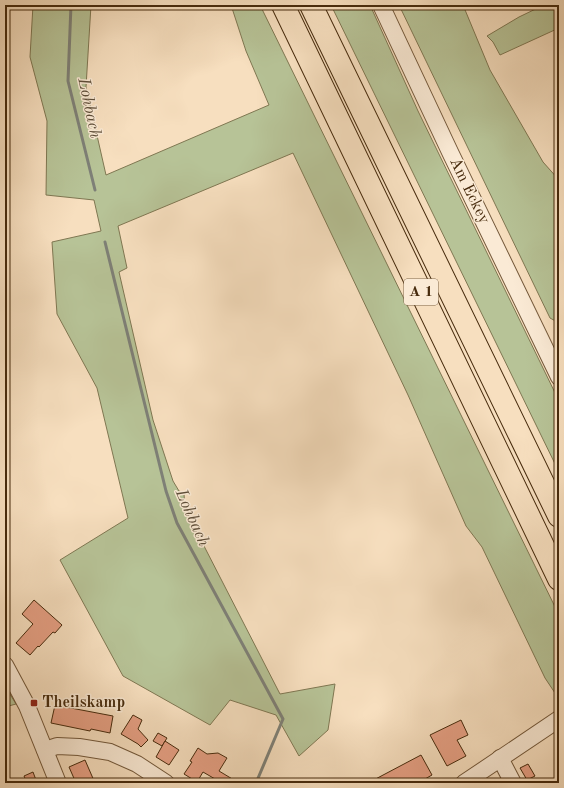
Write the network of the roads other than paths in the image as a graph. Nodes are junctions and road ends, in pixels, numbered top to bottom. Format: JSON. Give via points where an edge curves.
{"nodes":[{"id":1,"x":284,"y":5,"type":"edge"},
{"id":2,"x":311,"y":5,"type":"edge"},
{"id":3,"x":381,"y":5,"type":"edge"},
{"id":4,"x":559,"y":377,"type":"edge"},
{"id":5,"x":559,"y":516,"type":"edge"},
{"id":6,"x":559,"y":579,"type":"edge"},
{"id":7,"x":5,"y":665,"type":"edge"},
{"id":8,"x":559,"y":719,"type":"edge"},
{"id":9,"x":45,"y":750,"type":"junction"},
{"id":10,"x":500,"y":758,"type":"junction"},
{"id":11,"x":58,"y":783,"type":"edge"},
{"id":12,"x":166,"y":783,"type":"edge"},
{"id":13,"x":464,"y":783,"type":"edge"},
{"id":14,"x":513,"y":783,"type":"edge"}],
"edges":[{"from":1,"to":6,"type":"highway","number":"A 1"},
{"from":2,"to":5,"type":"highway","number":"A 1"},
{"from":3,"to":4,"type":"street","name":"Am Eckey"},
{"from":7,"to":9,"type":"street","via":[[28,706]]},
{"from":8,"to":10,"type":"street"},
{"from":9,"to":11,"type":"street"},
{"from":9,"to":12,"type":"street","via":[[57,746],[110,752],[137,764]]},
{"from":10,"to":13,"type":"street"},
{"from":10,"to":14,"type":"street"}]}
